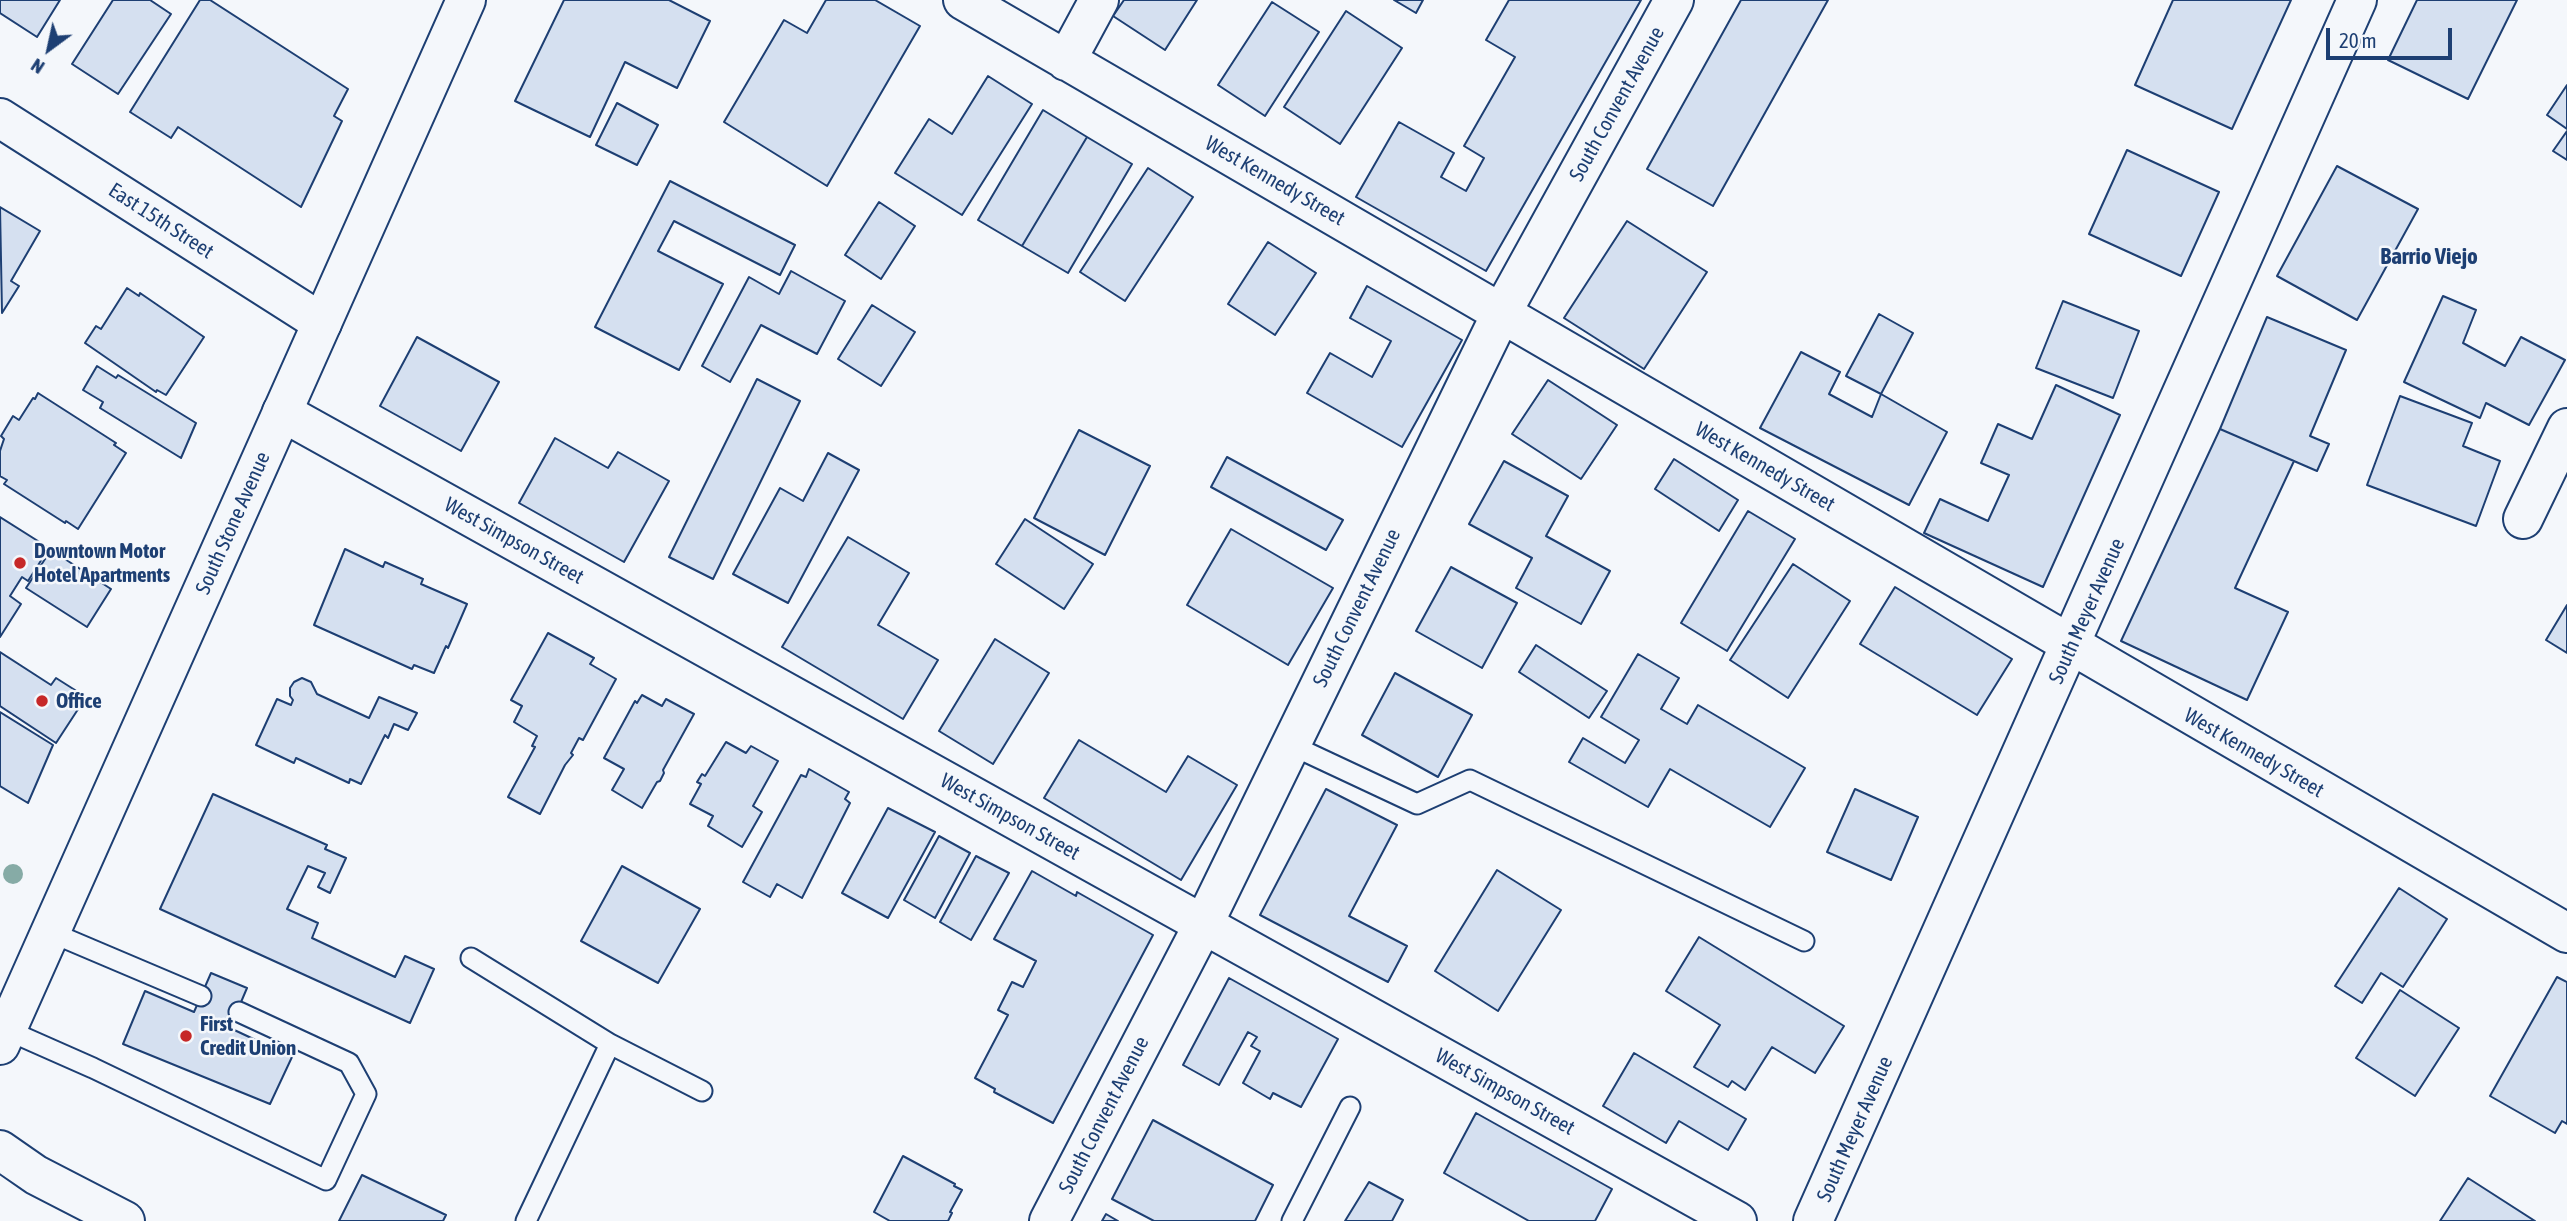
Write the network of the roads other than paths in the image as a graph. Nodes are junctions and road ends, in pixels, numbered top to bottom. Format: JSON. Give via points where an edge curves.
{"nodes":[{"id":1,"x":466,"y":0,"type":"edge"},
{"id":2,"x":962,"y":0,"type":"edge"},
{"id":3,"x":1099,"y":0,"type":"edge"},
{"id":4,"x":1674,"y":0,"type":"edge"},
{"id":5,"x":2357,"y":0,"type":"edge"},
{"id":6,"x":1066,"y":61,"type":"junction"},
{"id":7,"x":0,"y":118,"type":"edge"},
{"id":8,"x":1502,"y":312,"type":"junction"},
{"id":9,"x":322,"y":323,"type":"junction"},
{"id":10,"x":282,"y":412,"type":"junction"},
{"id":11,"x":2567,"y":428,"type":"edge"},
{"id":12,"x":2523,"y":519,"type":"dead end"},
{"id":13,"x":2071,"y":647,"type":"junction"},
{"id":14,"x":1291,"y":745,"type":"junction"},
{"id":15,"x":1203,"y":925,"type":"junction"},
{"id":16,"x":50,"y":933,"type":"junction"},
{"id":17,"x":2567,"y":933,"type":"edge"},
{"id":18,"x":1804,"y":941,"type":"dead end"},
{"id":19,"x":471,"y":958,"type":"dead end"},
{"id":20,"x":201,"y":996,"type":"dead end"},
{"id":21,"x":239,"y":1012,"type":"dead end"},
{"id":22,"x":3,"y":1038,"type":"edge"},
{"id":23,"x":610,"y":1044,"type":"junction"},
{"id":24,"x":702,"y":1090,"type":"dead end"},
{"id":25,"x":1350,"y":1107,"type":"dead end"},
{"id":26,"x":0,"y":1150,"type":"edge"},
{"id":27,"x":125,"y":1221,"type":"edge"},
{"id":28,"x":526,"y":1221,"type":"edge"},
{"id":29,"x":1049,"y":1221,"type":"edge"},
{"id":30,"x":1292,"y":1221,"type":"edge"},
{"id":31,"x":1737,"y":1221,"type":"edge"},
{"id":32,"x":1813,"y":1221,"type":"edge"}],
"edges":[{"from":1,"to":9,"type":"street","name":"South Stone Avenue"},
{"from":2,"to":6,"type":"street","name":"West Kennedy Street"},
{"from":3,"to":6,"type":"street"},
{"from":4,"to":8,"type":"street","name":"South Convent Avenue"},
{"from":5,"to":13,"type":"street","name":"South Meyer Avenue"},
{"from":6,"to":8,"type":"street","name":"West Kennedy Street"},
{"from":7,"to":9,"type":"street","name":"East 15th Street"},
{"from":8,"to":13,"type":"street","name":"West Kennedy Street"},
{"from":8,"to":14,"type":"street","name":"South Convent Avenue"},
{"from":9,"to":10,"type":"street","name":"South Stone Avenue"},
{"from":10,"to":15,"type":"street","name":"West Simpson Street"},
{"from":10,"to":16,"type":"street","name":"South Stone Avenue"},
{"from":11,"to":12,"type":"street"},
{"from":13,"to":17,"type":"street","name":"West Kennedy Street"},
{"from":13,"to":32,"type":"street","name":"South Meyer Avenue"},
{"from":14,"to":15,"type":"street","name":"South Convent Avenue"},
{"from":14,"to":18,"type":"lane","via":[[1417,804],[1470,780]]},
{"from":15,"to":29,"type":"street","name":"South Convent Avenue"},
{"from":15,"to":31,"type":"street","name":"West Simpson Street"},
{"from":16,"to":20,"type":"lane"},
{"from":16,"to":22,"type":"street","name":"South Stone Avenue"},
{"from":19,"to":23,"type":"lane"},
{"from":21,"to":22,"type":"lane","via":[[349,1063],[366,1094],[326,1180],[93,1068]]},
{"from":23,"to":24,"type":"lane"},
{"from":23,"to":28,"type":"lane"},
{"from":25,"to":30,"type":"lane"},
{"from":26,"to":27,"type":"street","via":[[36,1175]]}]}
